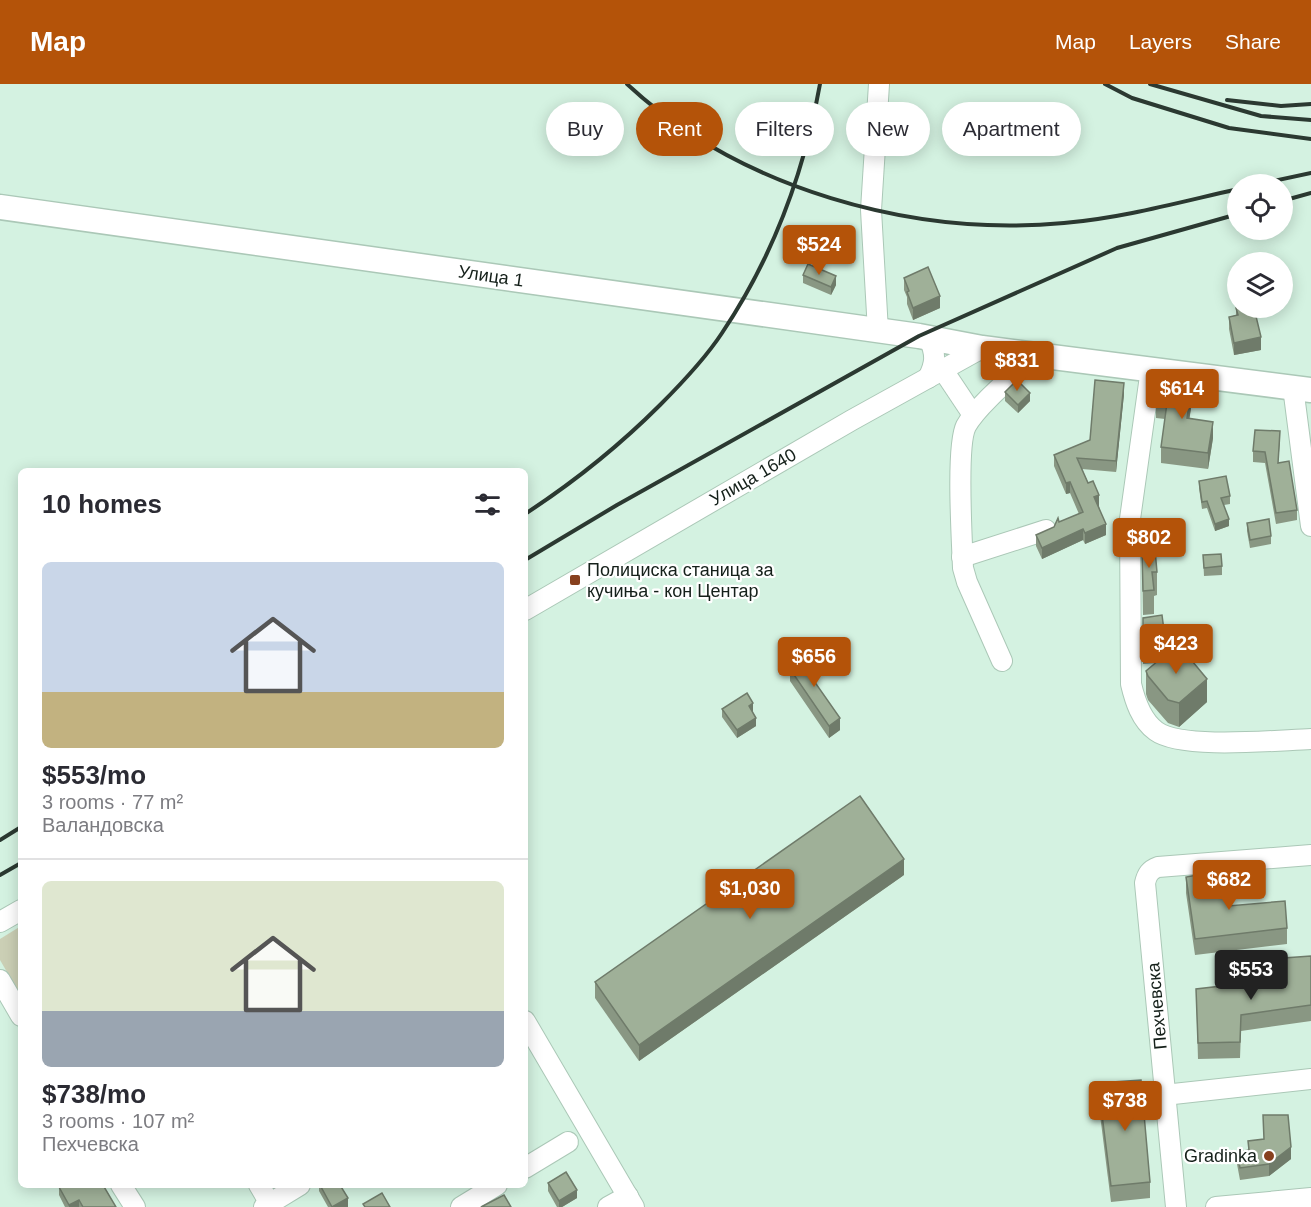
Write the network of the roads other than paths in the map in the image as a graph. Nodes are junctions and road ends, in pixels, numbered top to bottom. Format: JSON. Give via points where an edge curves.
{"nodes":[{"id":1,"x":879,"y":84,"type":"edge"},
{"id":2,"x":0,"y":207,"type":"edge"},
{"id":3,"x":878,"y":331,"type":"junction"},
{"id":4,"x":929,"y":338,"type":"junction"},
{"id":5,"x":982,"y":348,"type":"junction"},
{"id":6,"x":1037,"y":354,"type":"junction"},
{"id":7,"x":1151,"y":369,"type":"junction"},
{"id":8,"x":935,"y":374,"type":"junction"},
{"id":9,"x":1302,"y":389,"type":"edge"},
{"id":10,"x":973,"y":415,"type":"junction"},
{"id":11,"x":1311,"y":526,"type":"edge"},
{"id":12,"x":1046,"y":530,"type":"edge"},
{"id":13,"x":962,"y":557,"type":"junction"},
{"id":14,"x":528,"y":608,"type":"edge"},
{"id":15,"x":1002,"y":661,"type":"dead end"},
{"id":16,"x":1311,"y":739,"type":"edge"},
{"id":17,"x":1311,"y":855,"type":"edge"},
{"id":18,"x":18,"y":912,"type":"edge"},
{"id":19,"x":0,"y":922,"type":"edge"},
{"id":20,"x":0,"y":981,"type":"edge"},
{"id":21,"x":18,"y":1011,"type":"edge"},
{"id":22,"x":531,"y":1047,"type":"edge"},
{"id":23,"x":1311,"y":1079,"type":"edge"},
{"id":24,"x":1164,"y":1095,"type":"junction"},
{"id":25,"x":568,"y":1142,"type":"dead end"},
{"id":26,"x":528,"y":1166,"type":"edge"},
{"id":27,"x":124,"y":1188,"type":"edge"},
{"id":28,"x":259,"y":1188,"type":"edge"},
{"id":29,"x":295,"y":1188,"type":"edge"},
{"id":30,"x":492,"y":1188,"type":"edge"},
{"id":31,"x":1311,"y":1198,"type":"edge"},
{"id":32,"x":631,"y":1201,"type":"edge"},
{"id":33,"x":268,"y":1206,"type":"edge"},
{"id":34,"x":135,"y":1207,"type":"edge"},
{"id":35,"x":461,"y":1207,"type":"edge"},
{"id":36,"x":608,"y":1207,"type":"edge"},
{"id":37,"x":1176,"y":1207,"type":"edge"},
{"id":38,"x":1216,"y":1207,"type":"edge"}],
"edges":[{"from":1,"to":3,"type":"street","via":[[871,210]]},
{"from":2,"to":3,"type":"main road","name":"Улица 1"},
{"from":3,"to":4,"type":"main road","name":"Улица 1"},
{"from":4,"to":5,"type":"main road","name":"Улица 1"},
{"from":4,"to":8,"type":"street"},
{"from":5,"to":6,"type":"main road","name":"Улица 1"},
{"from":5,"to":8,"type":"street","name":"Улица 1640"},
{"from":6,"to":7,"type":"main road","name":"Улица 1"},
{"from":6,"to":10,"type":"street"},
{"from":7,"to":9,"type":"main road","name":"Улица 1"},
{"from":7,"to":16,"type":"street","via":[[1130,519],[1131,684],[1135,701],[1157,732],[1179,740],[1221,743]]},
{"from":8,"to":10,"type":"street"},
{"from":8,"to":14,"type":"street","name":"Улица 1640"},
{"from":9,"to":11,"type":"street"},
{"from":10,"to":13,"type":"street","via":[[965,429],[961,458]]},
{"from":12,"to":13,"type":"street"},
{"from":13,"to":15,"type":"street","via":[[966,582]]},
{"from":17,"to":24,"type":"street","name":"Пехчевска","via":[[1158,867],[1146,876]]},
{"from":18,"to":19,"type":"street"},
{"from":20,"to":21,"type":"street"},
{"from":22,"to":32,"type":"street"},
{"from":23,"to":24,"type":"street"},
{"from":24,"to":37,"type":"street","name":"Пехчевска"},
{"from":25,"to":26,"type":"street"},
{"from":27,"to":34,"type":"street"},
{"from":28,"to":33,"type":"street"},
{"from":29,"to":33,"type":"street"},
{"from":30,"to":35,"type":"street"},
{"from":31,"to":38,"type":"street"},
{"from":32,"to":36,"type":"street"}]}
